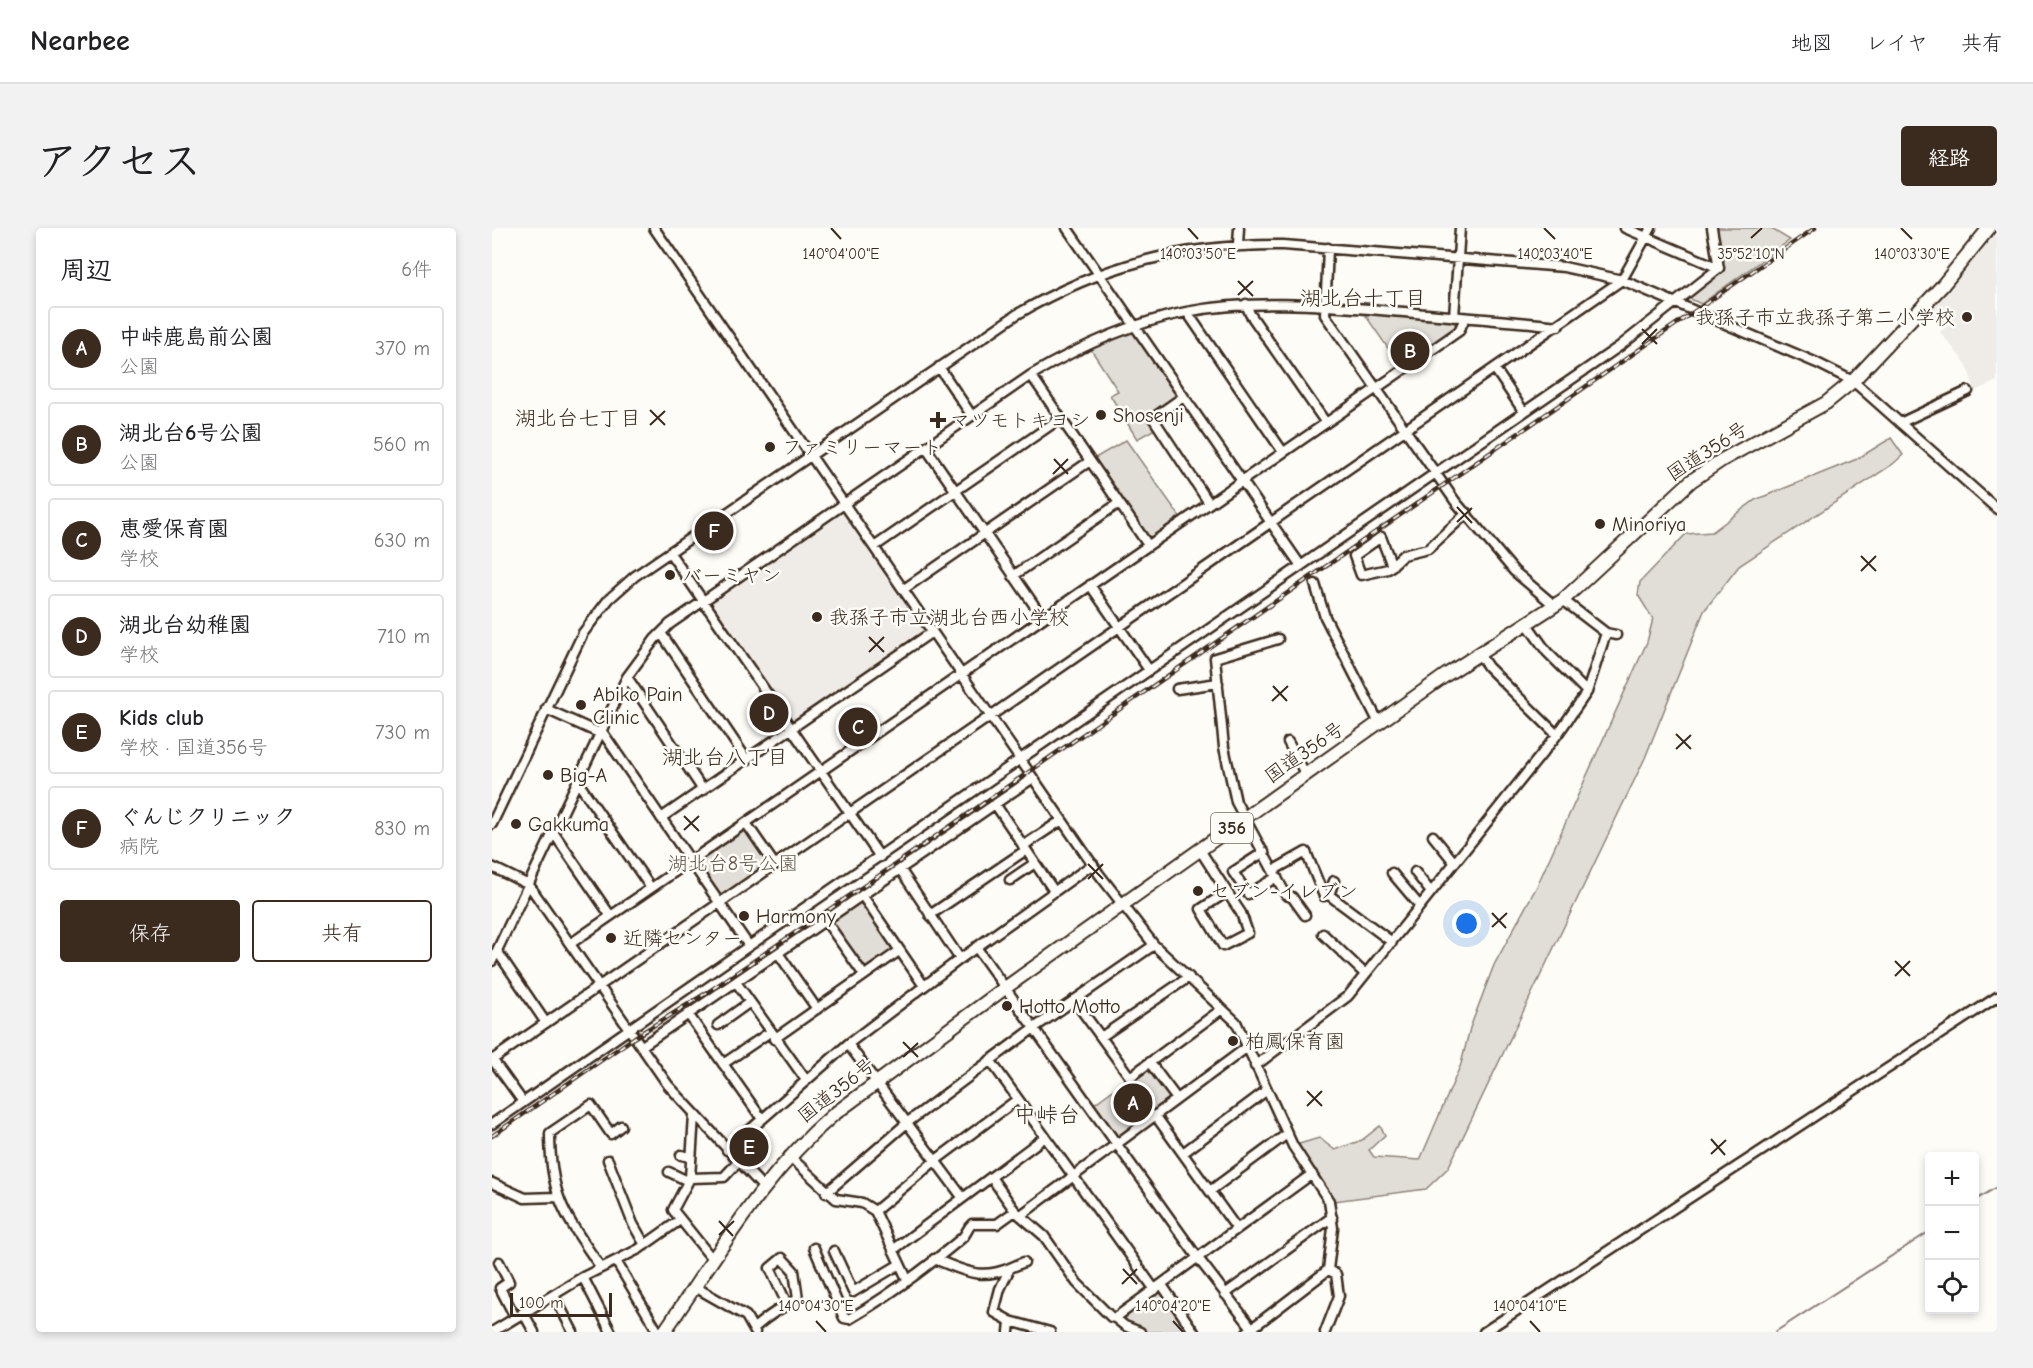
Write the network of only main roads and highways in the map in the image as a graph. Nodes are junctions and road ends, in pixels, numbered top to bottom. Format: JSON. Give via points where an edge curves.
{"nodes":[{"id":1,"x":1989,"y":228,"type":"edge"},
{"id":2,"x":664,"y":1332,"type":"edge"}],
"edges":[{"from":1,"to":2,"type":"highway","name":"国道356号","number":"356","via":[[1942,286],[1853,381],[1826,403],[1691,481],[1559,603],[1379,723],[833,1115],[763,1187]]}]}
